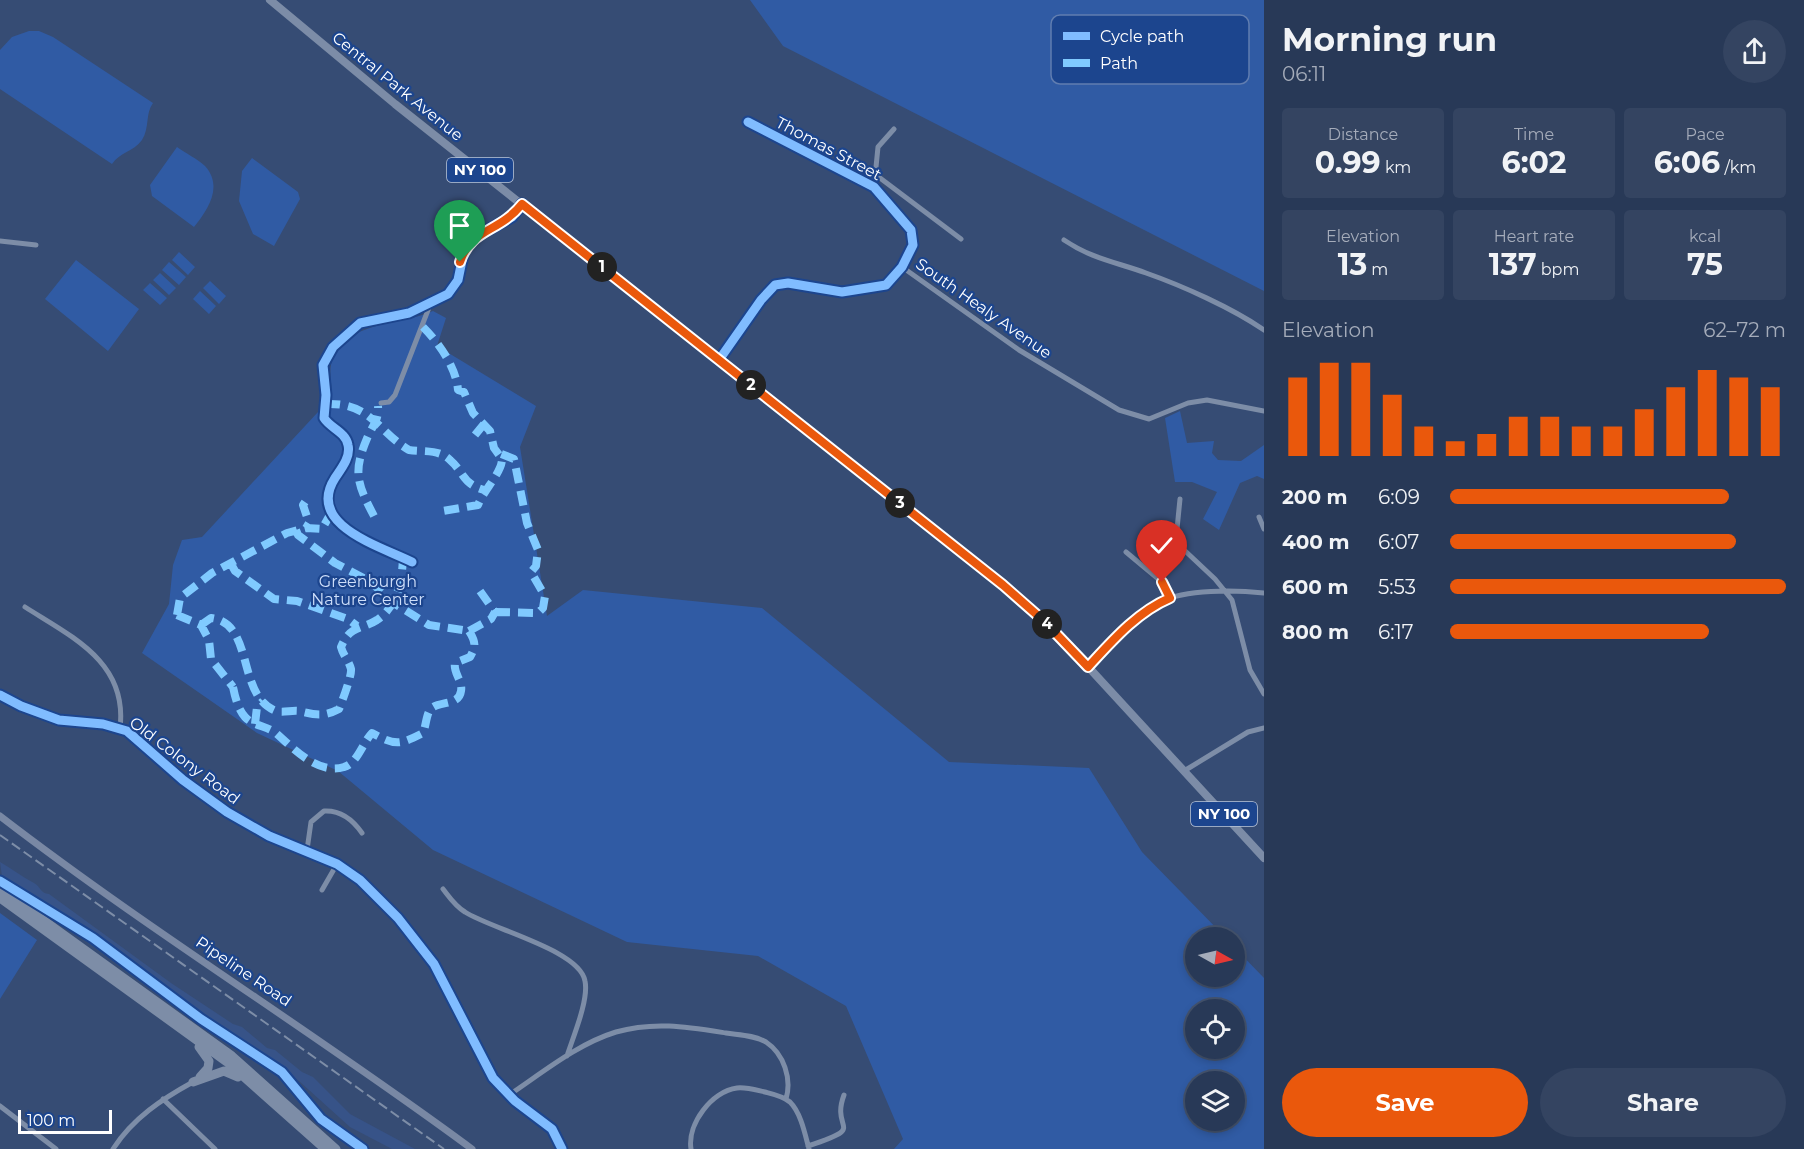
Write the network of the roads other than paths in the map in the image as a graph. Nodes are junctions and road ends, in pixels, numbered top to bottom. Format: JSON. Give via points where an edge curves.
{"nodes":[{"id":1,"x":270,"y":0,"type":"edge"},
{"id":2,"x":748,"y":122,"type":"dead end"},
{"id":3,"x":894,"y":129,"type":"dead end"},
{"id":4,"x":876,"y":175,"type":"junction"},
{"id":5,"x":874,"y":187,"type":"junction"},
{"id":6,"x":522,"y":204,"type":"junction"},
{"id":7,"x":961,"y":239,"type":"dead end"},
{"id":8,"x":1064,"y":240,"type":"dead end"},
{"id":9,"x":0,"y":241,"type":"edge"},
{"id":10,"x":36,"y":245,"type":"dead end"},
{"id":11,"x":902,"y":267,"type":"junction"},
{"id":12,"x":430,"y":305,"type":"junction"},
{"id":13,"x":1264,"y":330,"type":"edge"},
{"id":14,"x":719,"y":360,"type":"junction"},
{"id":15,"x":381,"y":403,"type":"dead end"},
{"id":16,"x":1264,"y":411,"type":"edge"},
{"id":17,"x":1180,"y":499,"type":"dead end"},
{"id":18,"x":1259,"y":517,"type":"dead end"},
{"id":19,"x":1264,"y":529,"type":"edge"},
{"id":20,"x":1126,"y":552,"type":"dead end"},
{"id":21,"x":412,"y":562,"type":"dead end"},
{"id":22,"x":1225,"y":590,"type":"junction"},
{"id":23,"x":1264,"y":593,"type":"edge"},
{"id":24,"x":1170,"y":598,"type":"junction"},
{"id":25,"x":25,"y":607,"type":"dead end"},
{"id":26,"x":1088,"y":667,"type":"junction"},
{"id":27,"x":1264,"y":694,"type":"edge"},
{"id":28,"x":0,"y":695,"type":"edge"},
{"id":29,"x":120,"y":728,"type":"junction"},
{"id":30,"x":1264,"y":728,"type":"edge"},
{"id":31,"x":1184,"y":771,"type":"junction"},
{"id":32,"x":0,"y":816,"type":"edge"},
{"id":33,"x":362,"y":833,"type":"dead end"},
{"id":34,"x":307,"y":850,"type":"junction"},
{"id":35,"x":1264,"y":858,"type":"edge"},
{"id":36,"x":337,"y":864,"type":"junction"},
{"id":37,"x":0,"y":889,"type":"edge"},
{"id":38,"x":443,"y":889,"type":"dead end"},
{"id":39,"x":322,"y":890,"type":"dead end"},
{"id":40,"x":0,"y":898,"type":"edge"},
{"id":41,"x":163,"y":1014,"type":"junction"},
{"id":42,"x":567,"y":1056,"type":"junction"},
{"id":43,"x":193,"y":1082,"type":"junction"},
{"id":44,"x":509,"y":1095,"type":"junction"},
{"id":45,"x":843,"y":1095,"type":"dead end"},
{"id":46,"x":163,"y":1099,"type":"junction"},
{"id":47,"x":786,"y":1099,"type":"junction"},
{"id":48,"x":0,"y":1106,"type":"edge"},
{"id":49,"x":314,"y":1139,"type":"junction"},
{"id":50,"x":809,"y":1148,"type":"edge"},
{"id":51,"x":56,"y":1149,"type":"edge"},
{"id":52,"x":113,"y":1149,"type":"edge"},
{"id":53,"x":215,"y":1149,"type":"edge"},
{"id":54,"x":325,"y":1149,"type":"edge"},
{"id":55,"x":336,"y":1149,"type":"edge"},
{"id":56,"x":472,"y":1149,"type":"edge"},
{"id":57,"x":562,"y":1149,"type":"edge"},
{"id":58,"x":691,"y":1149,"type":"edge"}],
"edges":[{"from":1,"to":6,"type":"main road","name":"Central Park Avenue","number":"NY 100"},
{"from":2,"to":5,"type":"street","name":"Thomas Street"},
{"from":3,"to":4,"type":"street","name":"Thomas Street","via":[[878,147]]},
{"from":4,"to":5,"type":"street","name":"Thomas Street"},
{"from":4,"to":7,"type":"street"},
{"from":5,"to":11,"type":"street","name":"Thomas Street","via":[[912,233],[913,244]]},
{"from":6,"to":12,"type":"street","via":[[512,217],[472,238],[465,246],[458,280],[448,294]]},
{"from":6,"to":14,"type":"main road","name":"Central Park Avenue","number":"NY 100"},
{"from":8,"to":13,"type":"street","via":[[1090,256],[1156,277]]},
{"from":9,"to":10,"type":"street"},
{"from":11,"to":14,"type":"street","name":"South Healy Avenue","via":[[886,285],[846,291],[788,283],[775,285]]},
{"from":11,"to":16,"type":"street","name":"South Healy Avenue","via":[[1009,344],[1119,410],[1149,419],[1188,403],[1207,400]]},
{"from":12,"to":15,"type":"street","via":[[395,395],[389,402]]},
{"from":12,"to":21,"type":"street","via":[[360,323],[333,347],[323,365],[324,418],[345,437],[349,448],[326,492],[327,507],[351,534]]},
{"from":14,"to":26,"type":"main road","name":"Central Park Avenue","number":"NY 100","via":[[1017,597]]},
{"from":17,"to":22,"type":"street","via":[[1177,529],[1182,548]]},
{"from":18,"to":19,"type":"street"},
{"from":20,"to":24,"type":"street","via":[[1162,582]]},
{"from":22,"to":23,"type":"street"},
{"from":22,"to":24,"type":"street"},
{"from":22,"to":27,"type":"street","via":[[1234,604],[1250,669]]},
{"from":24,"to":26,"type":"street","via":[[1132,622]]},
{"from":25,"to":29,"type":"street","via":[[81,644],[105,666],[121,704]]},
{"from":26,"to":31,"type":"main road","name":"Central Park Avenue","number":"NY 100"},
{"from":28,"to":29,"type":"street","name":"Old Colony Road","via":[[59,720]]},
{"from":29,"to":34,"type":"street","name":"Old Colony Road","via":[[227,812]]},
{"from":30,"to":31,"type":"street","via":[[1248,732]]},
{"from":31,"to":35,"type":"main road","name":"Central Park Avenue","number":"NY 100"},
{"from":32,"to":56,"type":"street","name":"Pipeline Road"},
{"from":33,"to":34,"type":"street","via":[[351,819],[324,811],[311,822]]},
{"from":34,"to":36,"type":"street","name":"Old Colony Road"},
{"from":36,"to":39,"type":"street"},
{"from":36,"to":44,"type":"street","name":"Old Colony Road","via":[[370,889],[424,950],[451,993],[493,1078]]},
{"from":37,"to":55,"type":"highway","via":[[232,1056]]},
{"from":38,"to":42,"type":"street","via":[[465,913],[556,953],[579,968],[585,992]]},
{"from":40,"to":41,"type":"highway"},
{"from":41,"to":43,"type":"highway","via":[[208,1058],[206,1071]]},
{"from":41,"to":49,"type":"highway","via":[[245,1077]]},
{"from":42,"to":44,"type":"street"},
{"from":42,"to":47,"type":"street","via":[[615,1032],[654,1024],[752,1037],[766,1042],[781,1056],[788,1085]]},
{"from":43,"to":46,"type":"street"},
{"from":43,"to":49,"type":"highway","via":[[222,1071],[231,1072]]},
{"from":44,"to":57,"type":"street","name":"Old Colony Road","via":[[552,1129]]},
{"from":45,"to":50,"type":"street","via":[[844,1131]]},
{"from":46,"to":52,"type":"street","via":[[131,1125]]},
{"from":46,"to":53,"type":"street"},
{"from":47,"to":50,"type":"street","via":[[795,1110]]},
{"from":47,"to":58,"type":"street","via":[[742,1088],[720,1094],[698,1121],[690,1139]]},
{"from":48,"to":51,"type":"street"},
{"from":49,"to":54,"type":"highway"}]}
